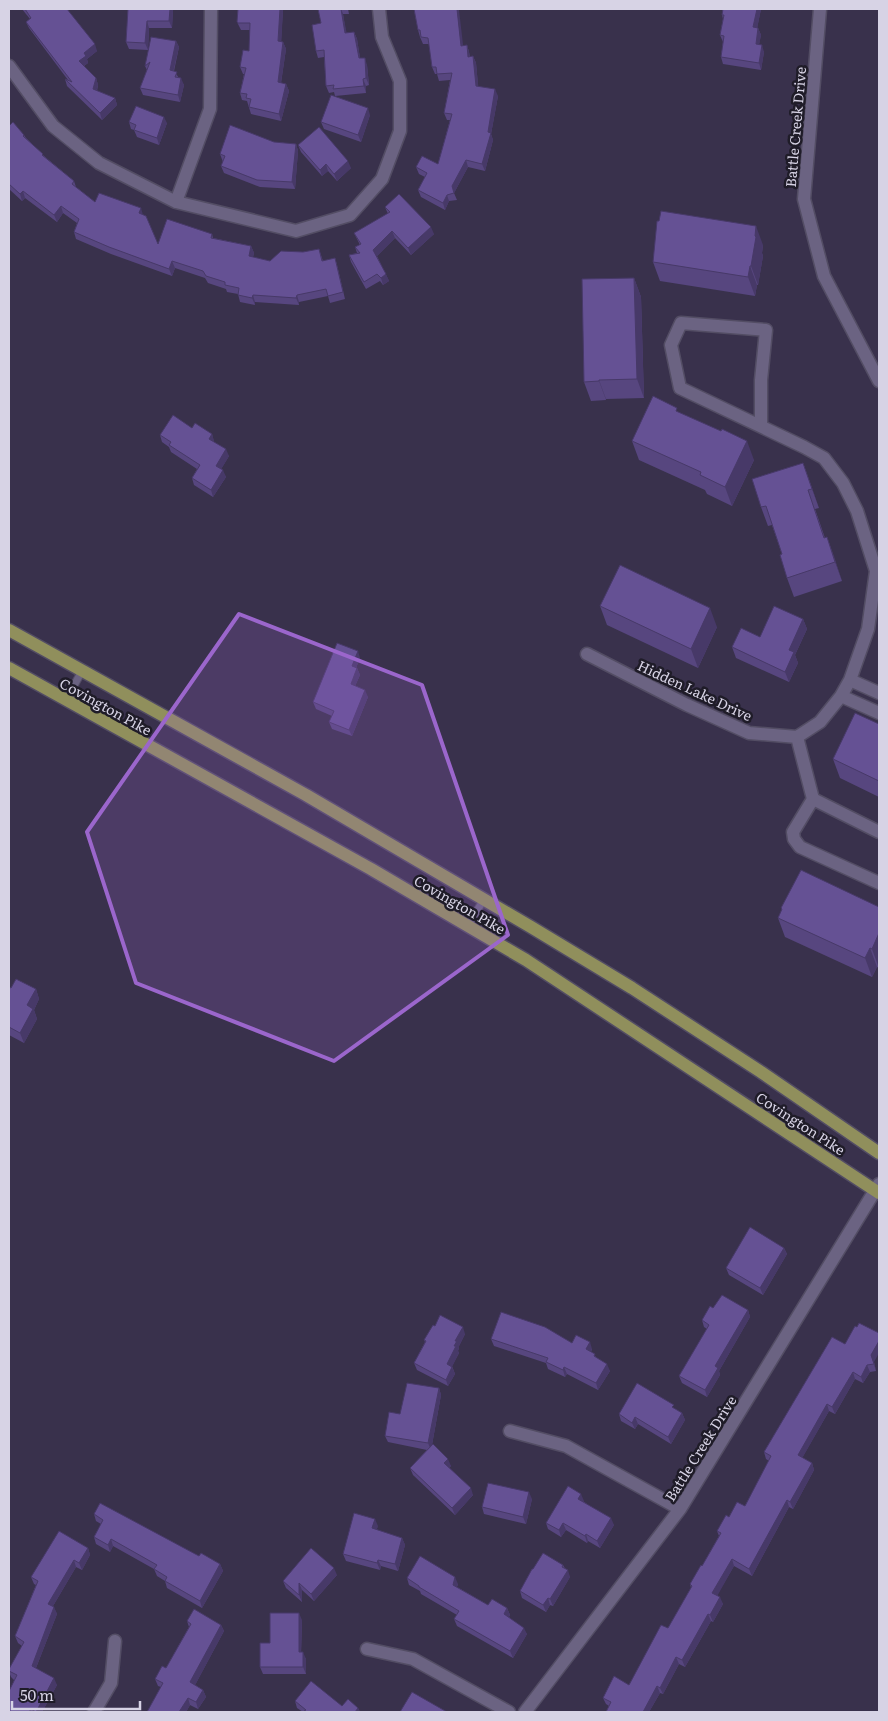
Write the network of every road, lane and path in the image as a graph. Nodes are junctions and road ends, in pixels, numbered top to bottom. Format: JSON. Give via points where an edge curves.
{"nodes":[{"id":1,"x":211,"y":9,"type":"edge"},
{"id":2,"x":379,"y":9,"type":"edge"},
{"id":3,"x":820,"y":9,"type":"edge"},
{"id":4,"x":9,"y":66,"type":"edge"},
{"id":5,"x":176,"y":202,"type":"junction"},
{"id":6,"x":875,"y":362,"type":"edge"},
{"id":7,"x":879,"y":381,"type":"edge"},
{"id":8,"x":761,"y":426,"type":"junction"},
{"id":9,"x":9,"y":630,"type":"edge"},
{"id":10,"x":587,"y":654,"type":"dead end"},
{"id":11,"x":9,"y":668,"type":"edge"},
{"id":12,"x":82,"y":670,"type":"junction"},
{"id":13,"x":850,"y":680,"type":"junction"},
{"id":14,"x":879,"y":694,"type":"edge"},
{"id":15,"x":841,"y":696,"type":"junction"},
{"id":16,"x":66,"y":700,"type":"junction"},
{"id":17,"x":879,"y":713,"type":"edge"},
{"id":18,"x":797,"y":737,"type":"junction"},
{"id":19,"x":813,"y":799,"type":"junction"},
{"id":20,"x":879,"y":832,"type":"edge"},
{"id":21,"x":879,"y":883,"type":"edge"},
{"id":22,"x":484,"y":899,"type":"junction"},
{"id":23,"x":468,"y":926,"type":"junction"},
{"id":24,"x":879,"y":1153,"type":"edge"},
{"id":25,"x":878,"y":1189,"type":"edge"},
{"id":26,"x":510,"y":1431,"type":"dead end"},
{"id":27,"x":680,"y":1510,"type":"junction"},
{"id":28,"x":115,"y":1641,"type":"dead end"},
{"id":29,"x":367,"y":1649,"type":"dead end"},
{"id":30,"x":94,"y":1712,"type":"edge"},
{"id":31,"x":509,"y":1712,"type":"edge"},
{"id":32,"x":526,"y":1712,"type":"edge"}],
"edges":[{"from":1,"to":5,"type":"street","via":[[210,109]]},
{"from":2,"to":5,"type":"street","via":[[382,37],[400,81],[400,131],[382,179],[350,215],[296,231]]},
{"from":3,"to":6,"type":"street","name":"Battle Creek Drive","via":[[804,199],[824,276]]},
{"from":4,"to":5,"type":"street","via":[[54,126],[99,163]]},
{"from":6,"to":7,"type":"street","name":"Battle Creek Drive"},
{"from":8,"to":8,"type":"street","via":[[680,388],[671,345],[681,323],[766,330]]},
{"from":8,"to":13,"type":"street","via":[[824,458],[843,483],[857,511],[876,571],[868,629]]},
{"from":9,"to":12,"type":"main road","name":"Covington Pike"},
{"from":10,"to":18,"type":"street","name":"Hidden Lake Drive","via":[[749,733]]},
{"from":11,"to":16,"type":"main road","name":"Covington Pike"},
{"from":12,"to":16,"type":"lane"},
{"from":12,"to":22,"type":"main road","name":"Covington Pike"},
{"from":13,"to":14,"type":"street"},
{"from":13,"to":15,"type":"street"},
{"from":15,"to":17,"type":"street"},
{"from":15,"to":18,"type":"street","via":[[820,722]]},
{"from":16,"to":23,"type":"main road","name":"Covington Pike"},
{"from":18,"to":19,"type":"street"},
{"from":19,"to":20,"type":"street"},
{"from":19,"to":21,"type":"street","via":[[793,832],[800,847]]},
{"from":22,"to":23,"type":"lane"},
{"from":22,"to":24,"type":"main road","name":"Covington Pike","via":[[632,988]]},
{"from":23,"to":25,"type":"main road","name":"Covington Pike","via":[[534,965]]},
{"from":25,"to":27,"type":"street","name":"Battle Creek Drive"},
{"from":26,"to":27,"type":"street","via":[[566,1446]]},
{"from":27,"to":32,"type":"street","name":"Battle Creek Drive"},
{"from":28,"to":30,"type":"street","via":[[111,1683]]},
{"from":29,"to":31,"type":"street","via":[[413,1659]]}]}
